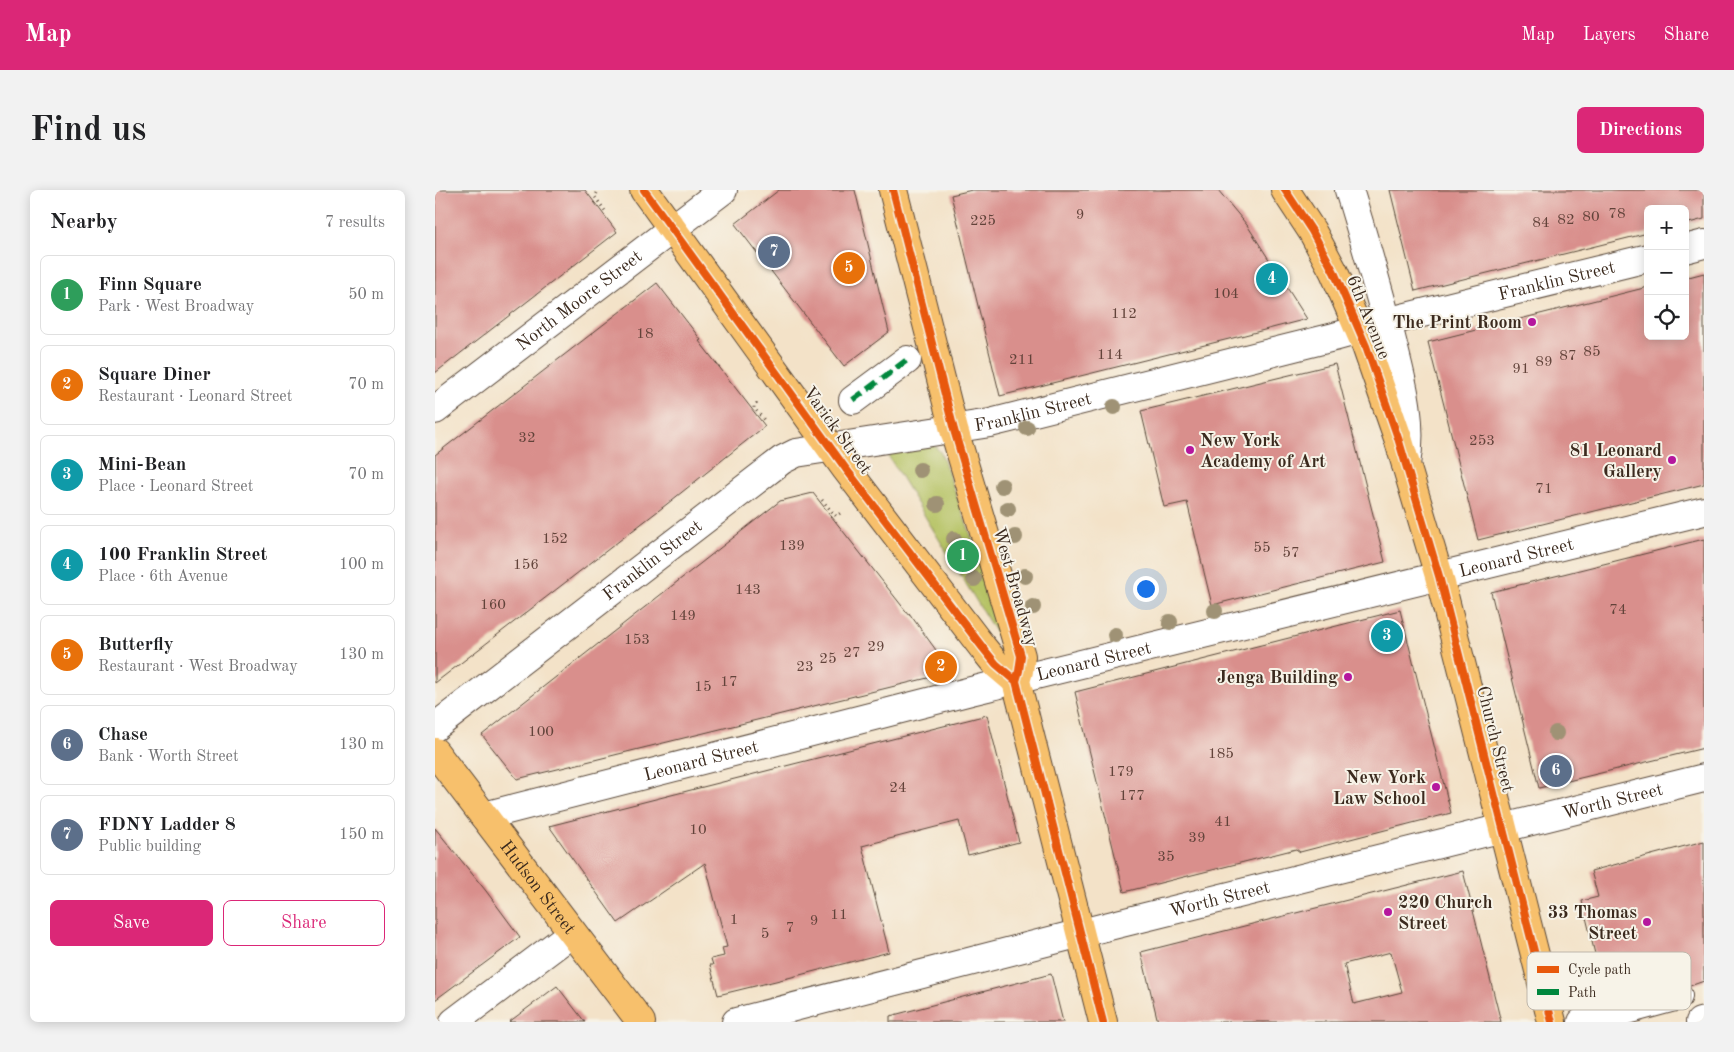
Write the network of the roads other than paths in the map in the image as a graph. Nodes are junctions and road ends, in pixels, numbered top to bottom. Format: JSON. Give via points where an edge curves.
{"nodes":[{"id":1,"x":644,"y":190,"type":"edge"},
{"id":2,"x":723,"y":190,"type":"edge"},
{"id":3,"x":893,"y":190,"type":"edge"},
{"id":4,"x":1285,"y":190,"type":"edge"},
{"id":5,"x":1349,"y":190,"type":"edge"},
{"id":6,"x":672,"y":229,"type":"junction"},
{"id":7,"x":1704,"y":244,"type":"edge"},
{"id":8,"x":1689,"y":248,"type":"edge"},
{"id":9,"x":1644,"y":259,"type":"edge"},
{"id":10,"x":1387,"y":322,"type":"junction"},
{"id":11,"x":1360,"y":330,"type":"junction"},
{"id":12,"x":907,"y":360,"type":"dead end"},
{"id":13,"x":853,"y":400,"type":"dead end"},
{"id":14,"x":435,"y":410,"type":"edge"},
{"id":15,"x":954,"y":430,"type":"junction"},
{"id":16,"x":831,"y":448,"type":"junction"},
{"id":17,"x":1406,"y":465,"type":"junction"},
{"id":18,"x":1704,"y":511,"type":"edge"},
{"id":19,"x":1439,"y":576,"type":"junction"},
{"id":20,"x":1016,"y":681,"type":"junction"},
{"id":21,"x":435,"y":727,"type":"edge"},
{"id":22,"x":435,"y":752,"type":"edge"},
{"id":23,"x":1704,"y":778,"type":"edge"},
{"id":24,"x":484,"y":816,"type":"junction"},
{"id":25,"x":1503,"y":827,"type":"junction"},
{"id":26,"x":571,"y":933,"type":"junction"},
{"id":27,"x":1081,"y":933,"type":"junction"},
{"id":28,"x":1534,"y":952,"type":"edge"},
{"id":29,"x":1626,"y":1010,"type":"edge"},
{"id":30,"x":1704,"y":1021,"type":"edge"},
{"id":31,"x":455,"y":1022,"type":"edge"},
{"id":32,"x":641,"y":1022,"type":"edge"},
{"id":33,"x":736,"y":1022,"type":"edge"},
{"id":34,"x":1103,"y":1022,"type":"edge"},
{"id":35,"x":1582,"y":1022,"type":"edge"},
{"id":36,"x":1700,"y":1022,"type":"edge"}],
"edges":[{"from":1,"to":6,"type":"main road","name":"Varick Street"},
{"from":2,"to":6,"type":"street","name":"North Moore Street"},
{"from":3,"to":15,"type":"main road","name":"West Broadway"},
{"from":4,"to":11,"type":"main road","name":"6th Avenue","via":[[1335,272]]},
{"from":5,"to":10,"type":"street","name":"Church Street"},
{"from":6,"to":14,"type":"street","name":"North Moore Street"},
{"from":6,"to":16,"type":"main road","name":"Varick Street"},
{"from":7,"to":8,"type":"street"},
{"from":9,"to":10,"type":"street","name":"Franklin Street"},
{"from":10,"to":11,"type":"street","name":"Franklin Street"},
{"from":10,"to":17,"type":"street","name":"Church Street","via":[[1407,402],[1410,434]]},
{"from":11,"to":15,"type":"street","name":"Franklin Street"},
{"from":11,"to":17,"type":"main road","name":"6th Avenue"},
{"from":12,"to":13,"type":"street"},
{"from":15,"to":16,"type":"street","name":"Franklin Street"},
{"from":15,"to":20,"type":"main road","name":"West Broadway","via":[[1021,656]]},
{"from":16,"to":20,"type":"main road","name":"Varick Street","via":[[983,648]]},
{"from":16,"to":21,"type":"street","name":"Franklin Street","via":[[796,453],[783,460]]},
{"from":17,"to":19,"type":"main road","name":"Church Street"},
{"from":18,"to":19,"type":"street","name":"Leonard Street"},
{"from":19,"to":20,"type":"street","name":"Leonard Street"},
{"from":19,"to":25,"type":"main road","name":"Church Street"},
{"from":20,"to":24,"type":"street","name":"Leonard Street"},
{"from":20,"to":27,"type":"main road","name":"West Broadway"},
{"from":22,"to":24,"type":"main road","name":"Hudson Street"},
{"from":23,"to":25,"type":"street","name":"Worth Street"},
{"from":24,"to":26,"type":"main road","name":"Hudson Street"},
{"from":25,"to":27,"type":"street","name":"Worth Street"},
{"from":25,"to":28,"type":"main road","name":"Church Street"},
{"from":26,"to":31,"type":"street"},
{"from":26,"to":32,"type":"main road","name":"Hudson Street"},
{"from":27,"to":33,"type":"street","name":"Worth Street"},
{"from":27,"to":34,"type":"main road","name":"West Broadway"},
{"from":29,"to":35,"type":"street"},
{"from":30,"to":36,"type":"street"}]}
